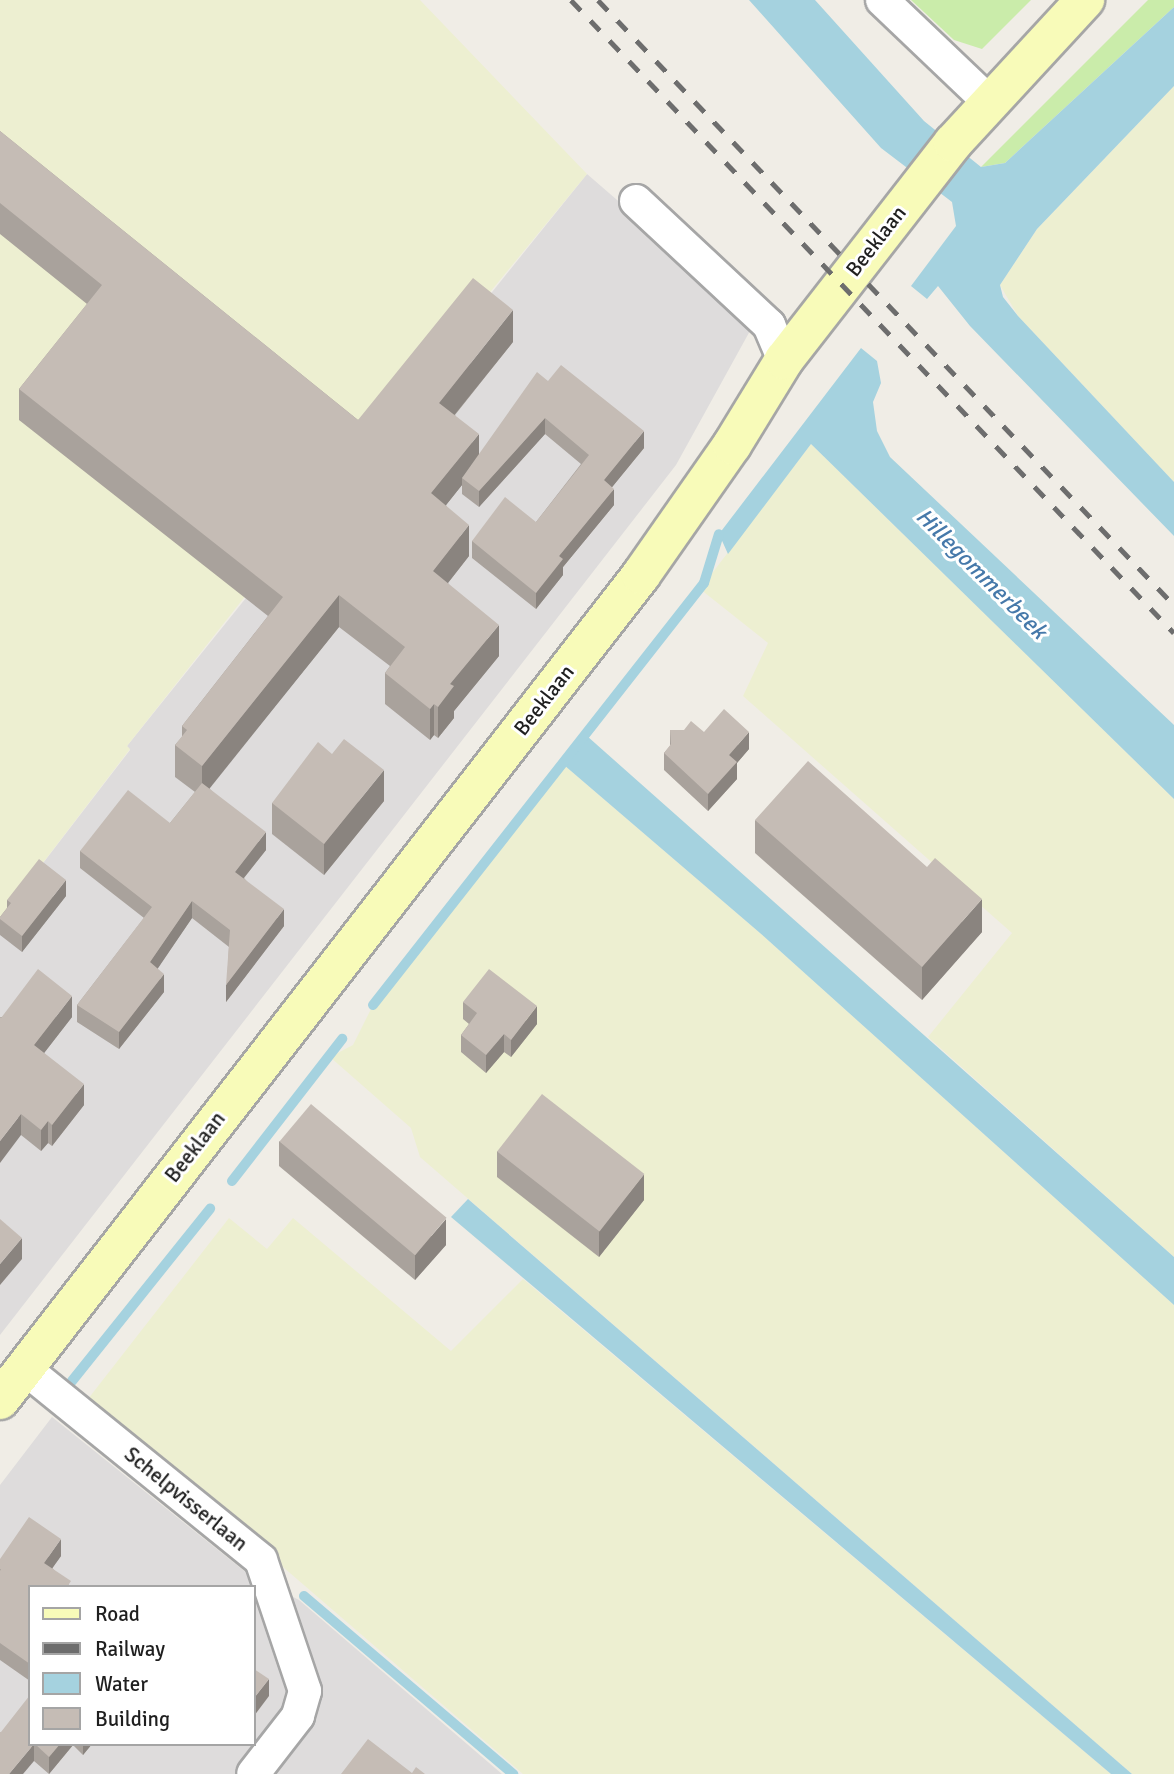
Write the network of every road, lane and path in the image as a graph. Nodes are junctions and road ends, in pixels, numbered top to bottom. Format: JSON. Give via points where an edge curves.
{"nodes":[{"id":1,"x":882,"y":0,"type":"edge"},
{"id":2,"x":1085,"y":0,"type":"edge"},
{"id":3,"x":989,"y":102,"type":"junction"},
{"id":4,"x":636,"y":201,"type":"dead end"},
{"id":5,"x":784,"y":360,"type":"junction"},
{"id":6,"x":24,"y":1367,"type":"junction"},
{"id":7,"x":0,"y":1400,"type":"edge"},
{"id":8,"x":253,"y":1774,"type":"edge"}],
"edges":[{"from":1,"to":3,"type":"street"},
{"from":2,"to":3,"type":"main road","name":"Beeklaan"},
{"from":3,"to":5,"type":"main road","name":"Beeklaan"},
{"from":4,"to":5,"type":"street","via":[[769,325]]},
{"from":5,"to":6,"type":"main road","name":"Beeklaan","via":[[642,575]]},
{"from":6,"to":7,"type":"main road","name":"Beeklaan"},
{"from":6,"to":8,"type":"street","name":"Schelpvisserlaan","via":[[261,1560],[305,1691],[298,1716]]}]}
